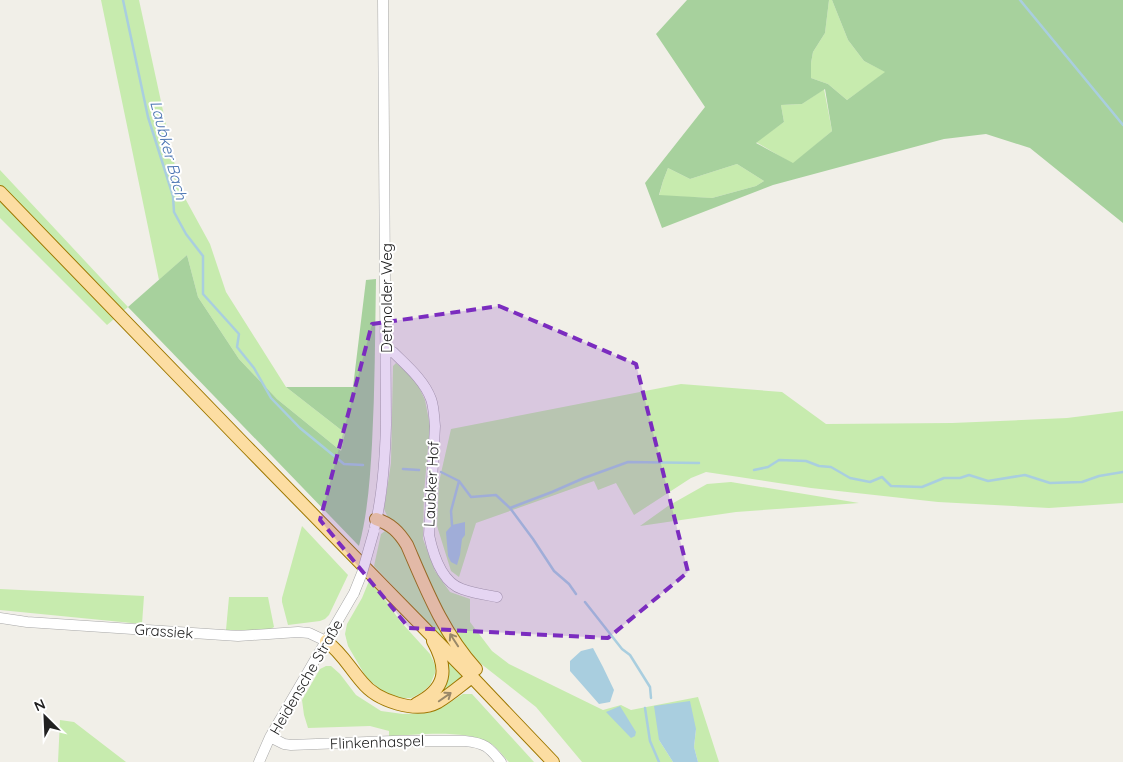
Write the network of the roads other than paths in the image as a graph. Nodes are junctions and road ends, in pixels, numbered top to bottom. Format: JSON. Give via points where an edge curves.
{"nodes":[{"id":1,"x":383,"y":0,"type":"edge"},
{"id":2,"x":0,"y":192,"type":"edge"},
{"id":3,"x":386,"y":352,"type":"junction"},
{"id":4,"x":375,"y":525,"type":"junction"},
{"id":5,"x":354,"y":593,"type":"joint"},
{"id":6,"x":497,"y":597,"type":"dead end"},
{"id":7,"x":0,"y":618,"type":"edge"},
{"id":8,"x":427,"y":630,"type":"junction"},
{"id":9,"x":326,"y":642,"type":"junction"},
{"id":10,"x":472,"y":677,"type":"junction"},
{"id":11,"x":414,"y":706,"type":"junction"},
{"id":12,"x":502,"y":708,"type":"junction"},
{"id":13,"x":270,"y":737,"type":"junction"},
{"id":14,"x":259,"y":762,"type":"edge"},
{"id":15,"x":501,"y":762,"type":"edge"},
{"id":16,"x":553,"y":762,"type":"edge"}],
"edges":[{"from":1,"to":3,"type":"street","name":"Detmolder Weg"},
{"from":2,"to":8,"type":"main road"},
{"from":3,"to":4,"type":"street","name":"Detmolder Weg","via":[[385,449]]},
{"from":3,"to":6,"type":"street","name":"Laubker Hof","via":[[393,352],[400,359],[420,380],[431,399],[435,426],[429,535],[432,551],[447,578],[461,589]]},
{"from":4,"to":5,"type":"street","name":"Detmolder Weg","bridge":true},
{"from":12,"to":4,"type":"main road","one_way":true,"via":[[486,680],[465,657],[441,620],[400,535],[392,526]]},
{"from":5,"to":9,"type":"street","name":"Heidensche Straße"},
{"from":7,"to":9,"type":"street","name":"Grassiek","via":[[238,636],[298,632],[309,633]]},
{"from":8,"to":10,"type":"main road"},
{"from":8,"to":11,"type":"main road","via":[[441,660],[442,680],[436,690]]},
{"from":9,"to":11,"type":"main road","via":[[374,693],[389,701]]},
{"from":9,"to":13,"type":"street","name":"Heidensche Straße"},
{"from":11,"to":10,"type":"main road","one_way":true,"via":[[438,702]]},
{"from":10,"to":12,"type":"main road"},
{"from":12,"to":16,"type":"main road"},
{"from":13,"to":14,"type":"street","name":"Heidensche Straße"},
{"from":13,"to":15,"type":"street","name":"Flinkenhaspel","via":[[291,746],[465,741],[484,745]]}]}
